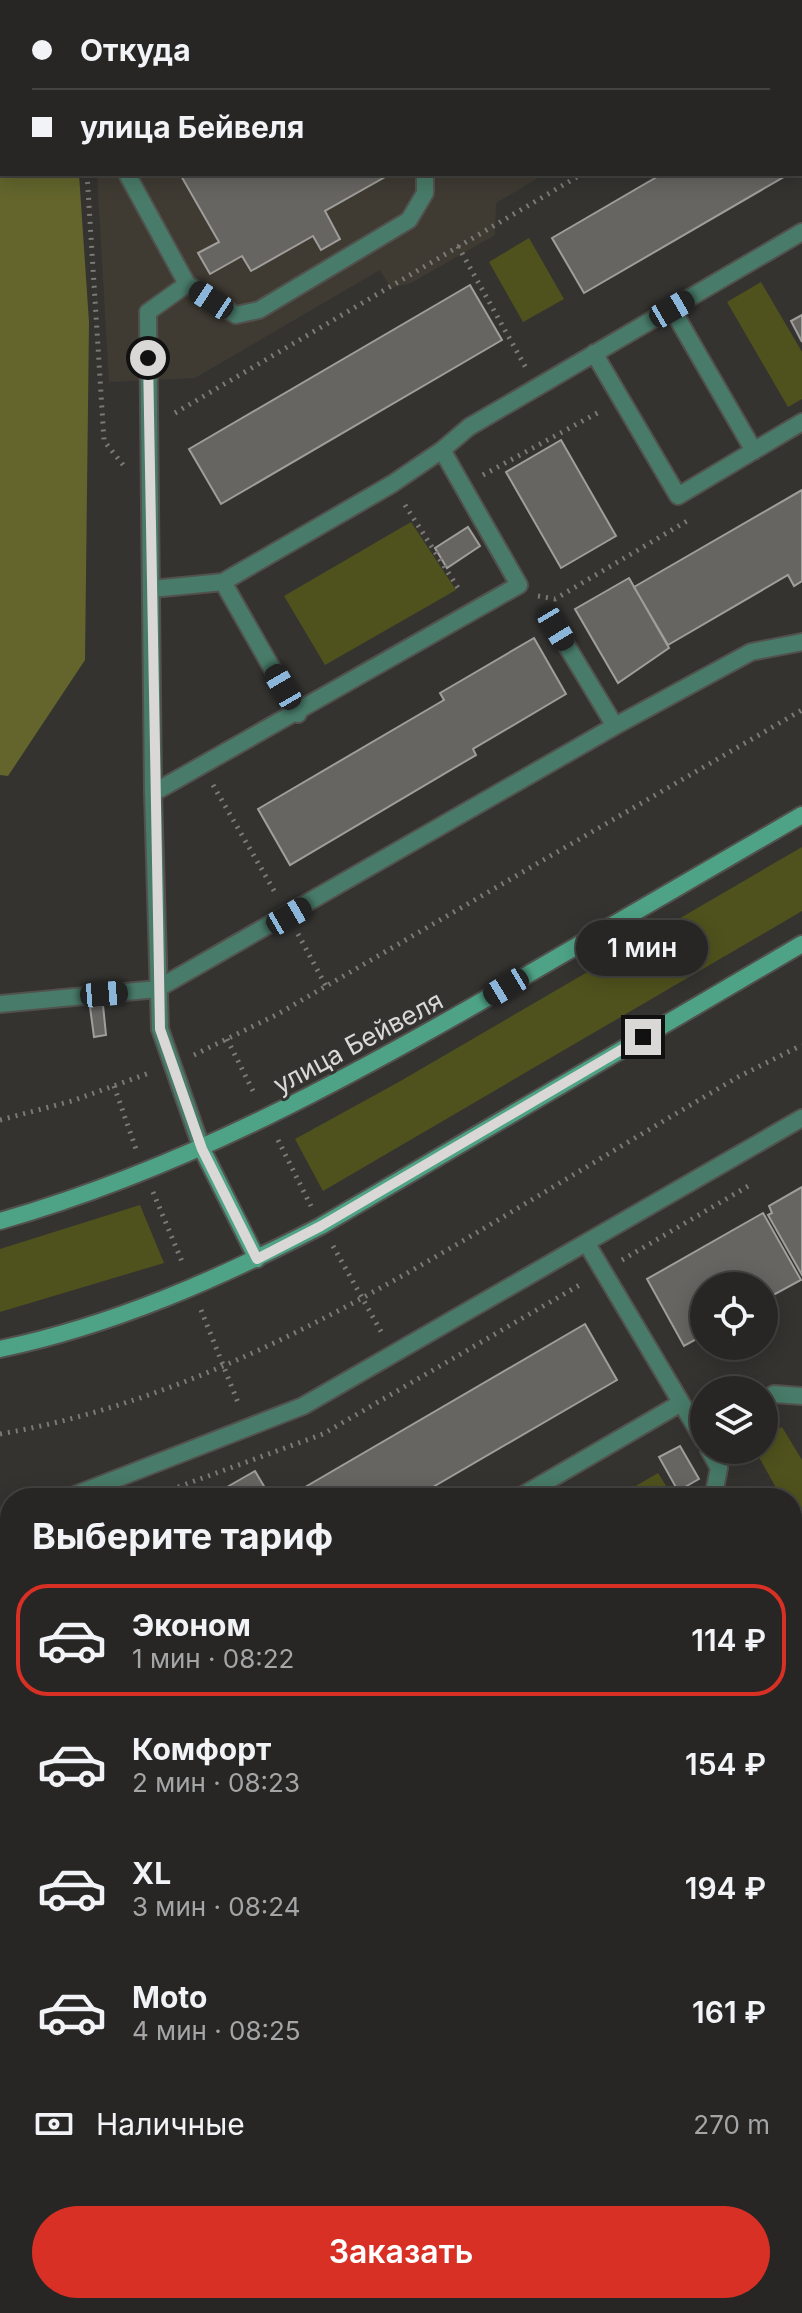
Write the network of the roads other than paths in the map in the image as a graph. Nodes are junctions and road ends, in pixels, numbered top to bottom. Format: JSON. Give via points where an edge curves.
{"nodes":[{"id":1,"x":128,"y":176,"type":"edge"},
{"id":2,"x":425,"y":176,"type":"edge"},
{"id":3,"x":801,"y":234,"type":"edge"},
{"id":4,"x":187,"y":284,"type":"junction"},
{"id":5,"x":672,"y":309,"type":"junction"},
{"id":6,"x":594,"y":353,"type":"junction"},
{"id":7,"x":802,"y":422,"type":"edge"},
{"id":8,"x":442,"y":450,"type":"junction"},
{"id":9,"x":754,"y":451,"type":"junction"},
{"id":10,"x":223,"y":582,"type":"junction"},
{"id":11,"x":152,"y":589,"type":"junction"},
{"id":12,"x":556,"y":628,"type":"dead end"},
{"id":13,"x":802,"y":642,"type":"edge"},
{"id":14,"x":298,"y":714,"type":"junction"},
{"id":15,"x":615,"y":726,"type":"junction"},
{"id":16,"x":153,"y":793,"type":"junction"},
{"id":17,"x":802,"y":815,"type":"edge"},
{"id":18,"x":802,"y":944,"type":"edge"},
{"id":19,"x":157,"y":989,"type":"junction"},
{"id":20,"x":0,"y":1004,"type":"edge"},
{"id":21,"x":802,"y":1118,"type":"edge"},
{"id":22,"x":202,"y":1149,"type":"junction"},
{"id":23,"x":0,"y":1221,"type":"edge"},
{"id":24,"x":587,"y":1244,"type":"junction"},
{"id":25,"x":257,"y":1259,"type":"junction"},
{"id":26,"x":0,"y":1349,"type":"edge"},
{"id":27,"x":778,"y":1394,"type":"edge"},
{"id":28,"x":802,"y":1396,"type":"edge"},
{"id":29,"x":681,"y":1403,"type":"junction"},
{"id":30,"x":690,"y":1417,"type":"edge"},
{"id":31,"x":717,"y":1464,"type":"edge"},
{"id":32,"x":93,"y":1488,"type":"edge"},
{"id":33,"x":535,"y":1488,"type":"edge"},
{"id":34,"x":715,"y":1488,"type":"edge"}],
"edges":[{"from":1,"to":4,"type":"lane"},
{"from":2,"to":4,"type":"lane","via":[[425,193],[409,220],[259,310],[236,315]]},
{"from":3,"to":5,"type":"lane"},
{"from":4,"to":11,"type":"lane","via":[[148,312]]},
{"from":5,"to":6,"type":"lane"},
{"from":5,"to":9,"type":"lane"},
{"from":6,"to":8,"type":"lane","via":[[469,427]]},
{"from":6,"to":9,"type":"lane","via":[[678,496]]},
{"from":7,"to":9,"type":"lane"},
{"from":8,"to":10,"type":"lane"},
{"from":8,"to":14,"type":"lane","via":[[519,585]]},
{"from":10,"to":11,"type":"lane"},
{"from":10,"to":14,"type":"lane"},
{"from":11,"to":16,"type":"lane"},
{"from":12,"to":15,"type":"lane"},
{"from":13,"to":15,"type":"lane","via":[[751,652]]},
{"from":14,"to":16,"type":"lane"},
{"from":15,"to":19,"type":"lane"},
{"from":16,"to":19,"type":"lane"},
{"from":17,"to":22,"type":"main road","name":"улица Бейвеля","via":[[404,1046]]},
{"from":18,"to":25,"type":"main road"},
{"from":19,"to":20,"type":"lane"},
{"from":19,"to":22,"type":"lane","via":[[160,1029]]},
{"from":21,"to":24,"type":"lane"},
{"from":22,"to":23,"type":"main road","name":"улица Бейвеля","via":[[77,1198]]},
{"from":22,"to":25,"type":"main road"},
{"from":24,"to":29,"type":"lane"},
{"from":24,"to":32,"type":"lane","via":[[303,1406]]},
{"from":25,"to":26,"type":"main road","via":[[145,1308]]},
{"from":27,"to":28,"type":"lane"},
{"from":29,"to":30,"type":"lane"},
{"from":29,"to":33,"type":"lane"},
{"from":31,"to":34,"type":"lane"}]}
